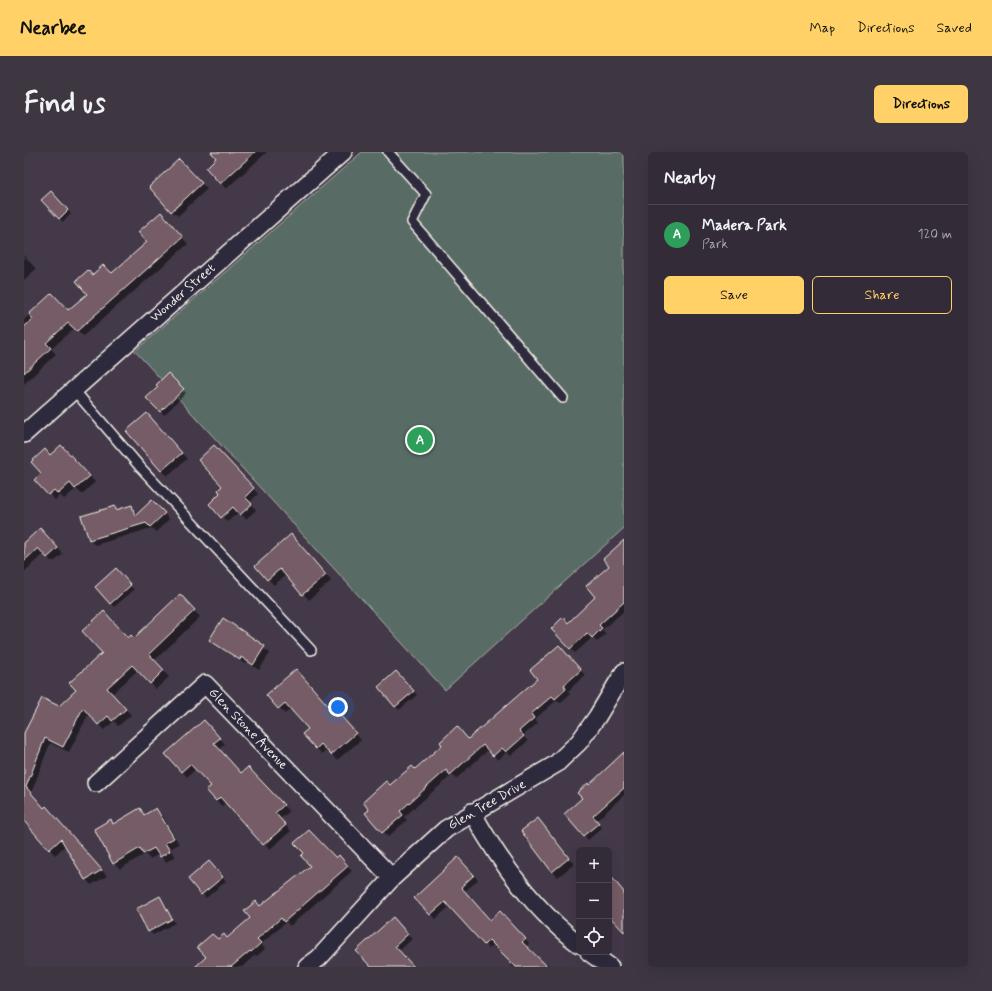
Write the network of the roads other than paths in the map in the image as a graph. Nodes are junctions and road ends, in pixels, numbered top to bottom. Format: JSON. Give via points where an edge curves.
{"nodes":[{"id":1,"x":343,"y":152,"type":"edge"},
{"id":2,"x":388,"y":152,"type":"edge"},
{"id":3,"x":74,"y":390,"type":"junction"},
{"id":4,"x":563,"y":398,"type":"dead end"},
{"id":5,"x":24,"y":434,"type":"edge"},
{"id":6,"x":311,"y":650,"type":"dead end"},
{"id":7,"x":624,"y":672,"type":"edge"},
{"id":8,"x":96,"y":783,"type":"dead end"},
{"id":9,"x":472,"y":812,"type":"junction"},
{"id":10,"x":392,"y":878,"type":"junction"},
{"id":11,"x":576,"y":942,"type":"edge"},
{"id":12,"x":593,"y":955,"type":"edge"},
{"id":13,"x":317,"y":964,"type":"edge"},
{"id":14,"x":610,"y":967,"type":"edge"}],
"edges":[{"from":1,"to":3,"type":"street","name":"Wonder Street"},
{"from":2,"to":4,"type":"lane","via":[[426,194],[412,222]]},
{"from":3,"to":5,"type":"street","name":"Wonder Street"},
{"from":3,"to":6,"type":"lane","via":[[141,468]]},
{"from":7,"to":9,"type":"street","name":"Glen Tree Drive","via":[[579,742],[556,764]]},
{"from":8,"to":10,"type":"street","name":"Glen Stone Avenue","via":[[205,684]]},
{"from":9,"to":10,"type":"street","name":"Glen Tree Drive","via":[[446,829]]},
{"from":9,"to":11,"type":"street","via":[[508,870],[537,904]]},
{"from":10,"to":13,"type":"street","name":"Glen Tree Drive"},
{"from":12,"to":14,"type":"street"}]}
